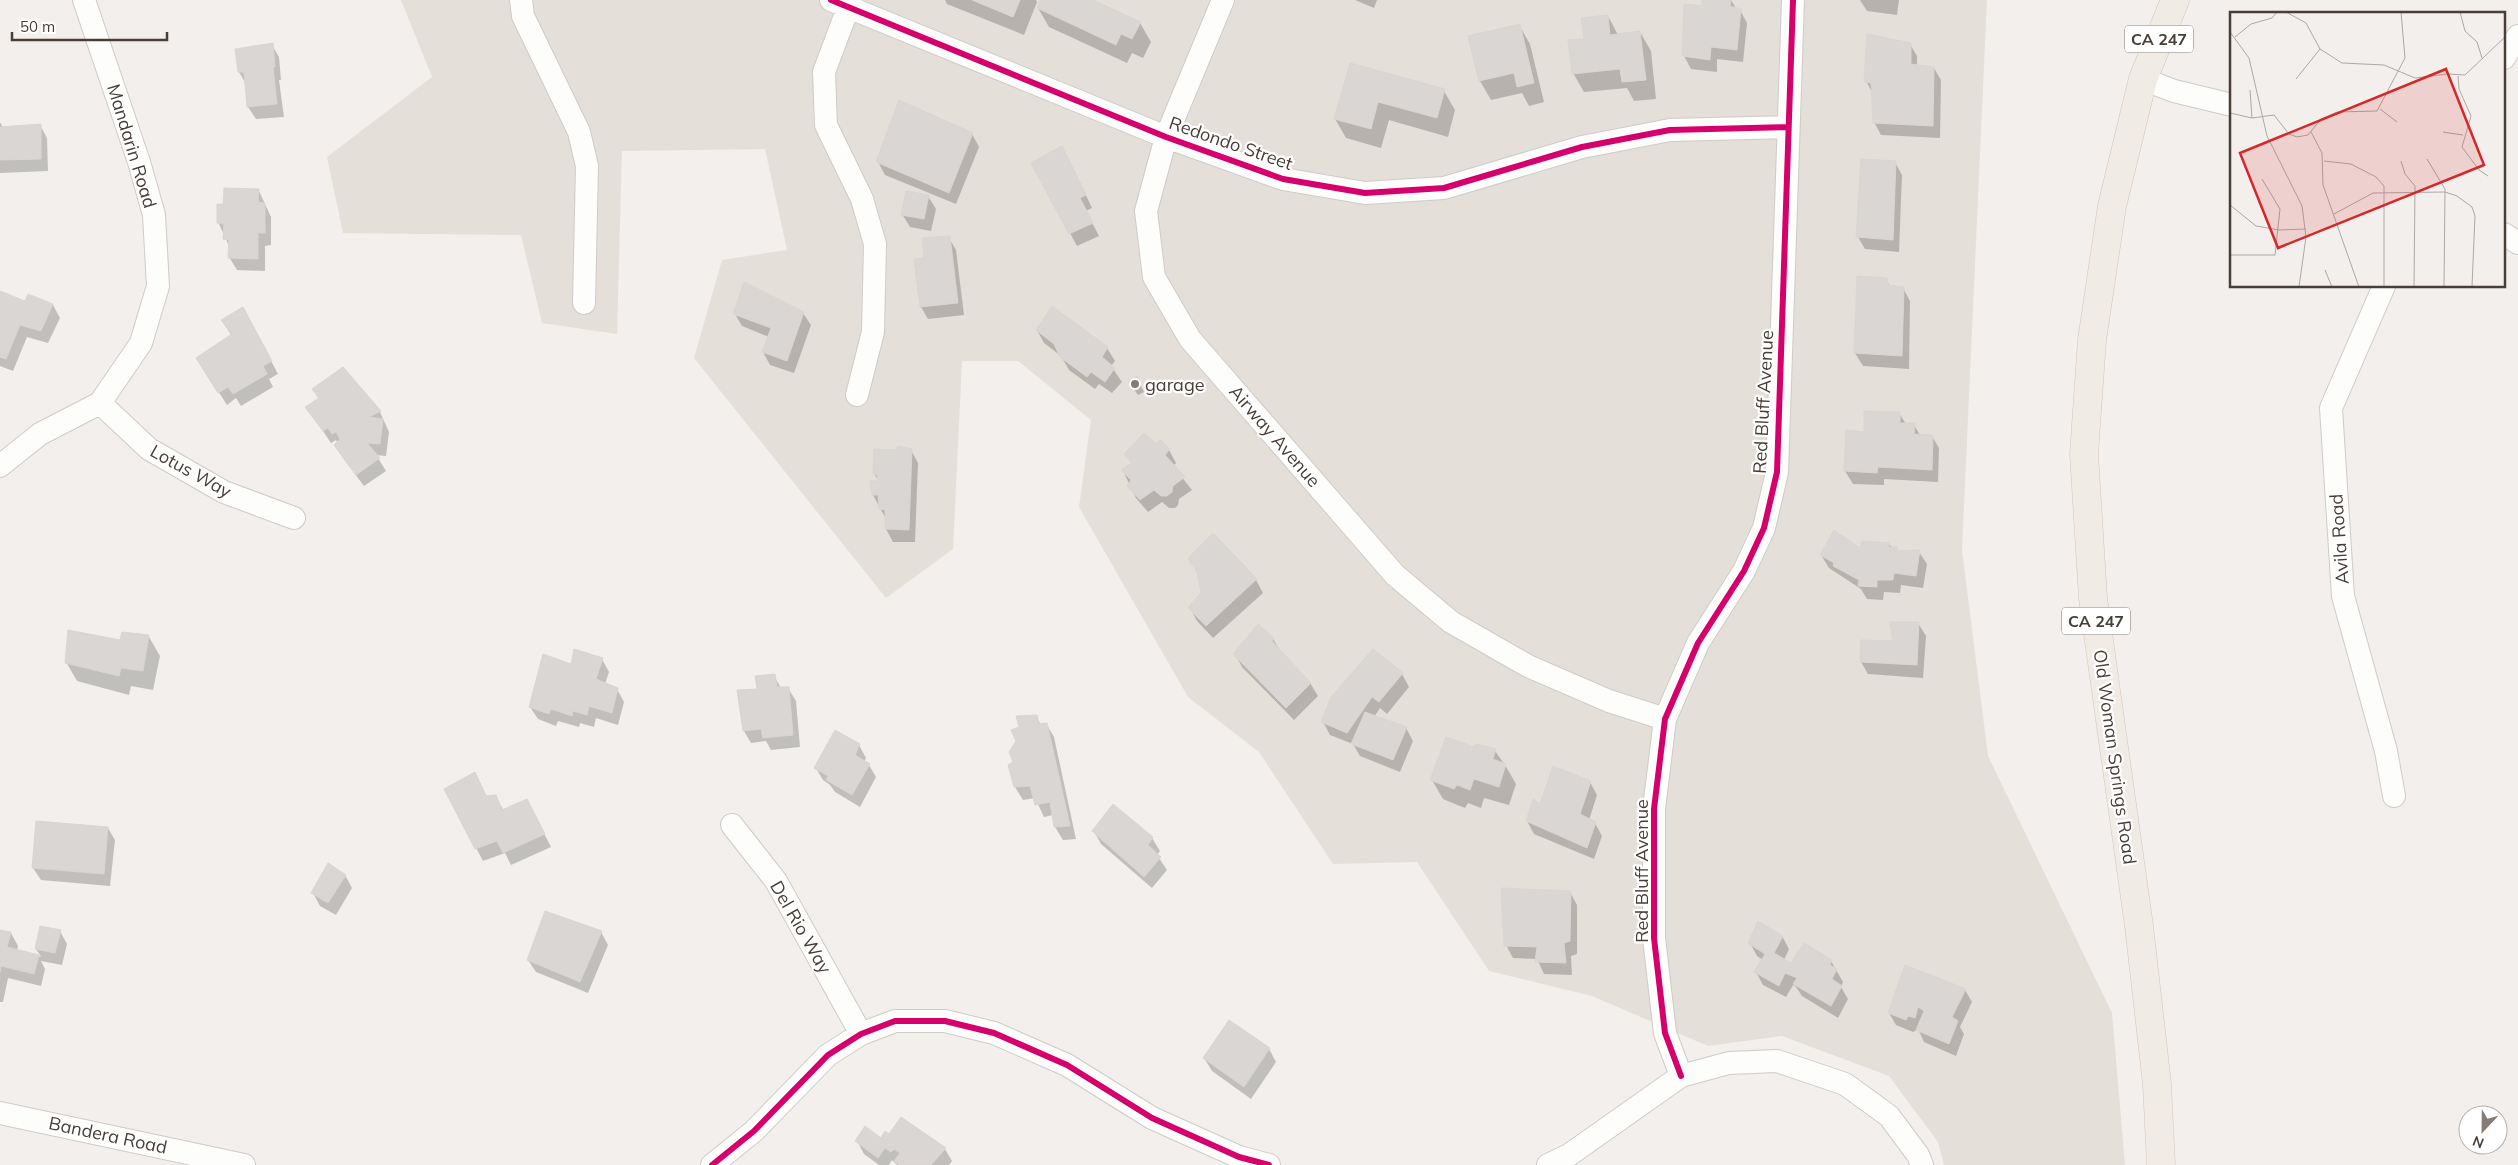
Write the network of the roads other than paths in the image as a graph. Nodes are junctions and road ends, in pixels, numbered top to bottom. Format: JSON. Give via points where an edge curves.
{"nodes":[{"id":1,"x":84,"y":0,"type":"edge"},
{"id":2,"x":521,"y":0,"type":"edge"},
{"id":3,"x":1223,"y":0,"type":"edge"},
{"id":4,"x":1793,"y":0,"type":"edge"},
{"id":5,"x":2176,"y":0,"type":"edge"},
{"id":6,"x":843,"y":2,"type":"edge"},
{"id":7,"x":2518,"y":36,"type":"edge"},
{"id":8,"x":2506,"y":55,"type":"edge"},
{"id":9,"x":2143,"y":79,"type":"junction"},
{"id":10,"x":2230,"y":105,"type":"edge"},
{"id":11,"x":1788,"y":126,"type":"junction"},
{"id":12,"x":1166,"y":137,"type":"junction"},
{"id":13,"x":2506,"y":235,"type":"edge"},
{"id":14,"x":2518,"y":243,"type":"edge"},
{"id":15,"x":2383,"y":288,"type":"edge"},
{"id":16,"x":584,"y":302,"type":"dead end"},
{"id":17,"x":857,"y":395,"type":"dead end"},
{"id":18,"x":100,"y":403,"type":"junction"},
{"id":19,"x":0,"y":466,"type":"edge"},
{"id":20,"x":294,"y":518,"type":"dead end"},
{"id":21,"x":1665,"y":719,"type":"junction"},
{"id":22,"x":2394,"y":796,"type":"dead end"},
{"id":23,"x":732,"y":825,"type":"dead end"},
{"id":24,"x":861,"y":1034,"type":"junction"},
{"id":25,"x":1681,"y":1076,"type":"junction"},
{"id":26,"x":0,"y":1113,"type":"edge"},
{"id":27,"x":244,"y":1165,"type":"edge"},
{"id":28,"x":712,"y":1165,"type":"edge"},
{"id":29,"x":1269,"y":1165,"type":"edge"},
{"id":30,"x":1548,"y":1165,"type":"edge"},
{"id":31,"x":1922,"y":1165,"type":"edge"},
{"id":32,"x":2161,"y":1165,"type":"edge"}],
"edges":[{"from":1,"to":18,"type":"street","name":"Mandarin Road","via":[[154,215],[158,286],[141,343]]},
{"from":2,"to":16,"type":"street","via":[[523,16],[580,132],[587,166]]},
{"from":3,"to":12,"type":"street","name":"Airway Avenue"},
{"from":4,"to":11,"type":"street","name":"Red Bluff Avenue"},
{"from":5,"to":9,"type":"main road","name":"Old Woman Springs Road","number":"CA 247"},
{"from":6,"to":12,"type":"street","name":"Redondo Street"},
{"from":6,"to":17,"type":"street","via":[[824,72],[826,125],[862,199],[875,244],[873,332]]},
{"from":7,"to":8,"type":"street"},
{"from":9,"to":10,"type":"street","via":[[2174,91]]},
{"from":9,"to":32,"type":"main road","name":"Old Woman Springs Road","number":"CA 247","via":[[2112,206],[2092,340],[2084,454],[2093,598],[2139,926],[2157,1084]]},
{"from":11,"to":12,"type":"street","name":"Redondo Street","via":[[1670,130],[1582,147],[1444,188],[1365,193],[1282,179]]},
{"from":11,"to":21,"type":"street","name":"Red Bluff Avenue","via":[[1777,472],[1764,528],[1744,571],[1698,643]]},
{"from":12,"to":21,"type":"street","name":"Airway Avenue","via":[[1146,211],[1154,277],[1190,338],[1396,575],[1451,622],[1528,666],[1610,701]]},
{"from":13,"to":14,"type":"street"},
{"from":15,"to":22,"type":"street","name":"Avila Road","via":[[2331,408],[2343,596],[2386,751]]},
{"from":18,"to":19,"type":"street","name":"Mandarin Road","via":[[40,434]]},
{"from":18,"to":20,"type":"street","name":"Lotus Way","via":[[148,449],[224,492]]},
{"from":21,"to":25,"type":"street","name":"Red Bluff Avenue","via":[[1654,809],[1654,938],[1665,1033]]},
{"from":23,"to":24,"type":"street","name":"Del Rio Way","via":[[776,881]]},
{"from":24,"to":28,"type":"street","via":[[828,1055],[754,1131]]},
{"from":24,"to":29,"type":"street","via":[[895,1020],[944,1021],[994,1033],[1067,1065],[1152,1118],[1239,1157]]},
{"from":25,"to":30,"type":"street","via":[[1569,1155]]},
{"from":25,"to":31,"type":"street","via":[[1729,1063],[1777,1061],[1845,1084],[1890,1116]]},
{"from":26,"to":27,"type":"street","name":"Bandera Road"}]}
